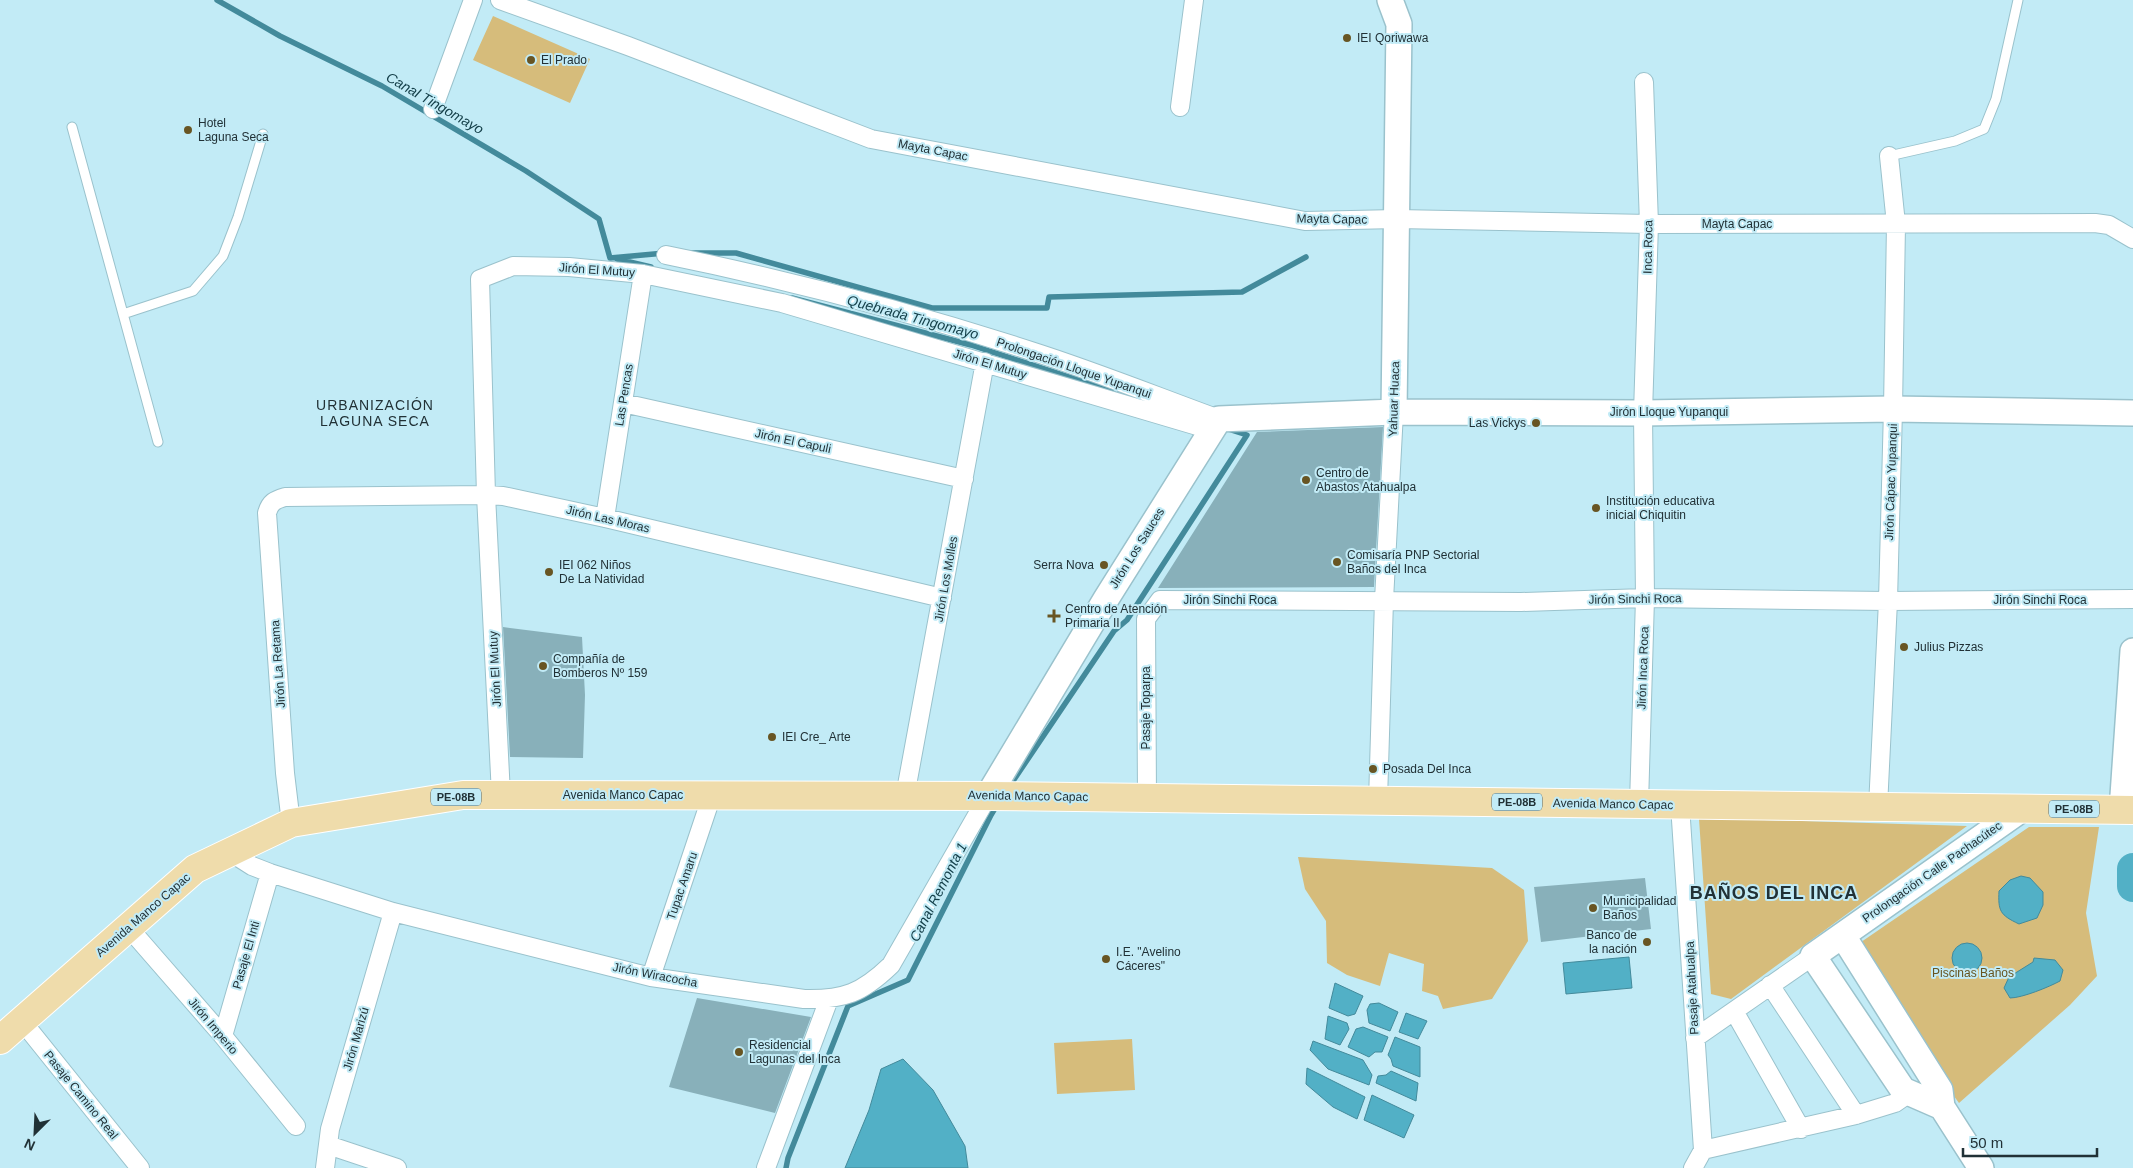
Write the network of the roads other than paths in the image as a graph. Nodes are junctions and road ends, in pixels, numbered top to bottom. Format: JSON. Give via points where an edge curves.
{"nodes":[{"id":1,"x":473,"y":0,"type":"edge"},
{"id":2,"x":500,"y":0,"type":"edge"},
{"id":3,"x":1194,"y":0,"type":"edge"},
{"id":4,"x":1390,"y":0,"type":"edge"},
{"id":5,"x":2018,"y":0,"type":"edge"},
{"id":6,"x":1644,"y":82,"type":"dead end"},
{"id":7,"x":1180,"y":107,"type":"dead end"},
{"id":8,"x":434,"y":108,"type":"dead end"},
{"id":9,"x":72,"y":127,"type":"dead end"},
{"id":10,"x":264,"y":134,"type":"dead end"},
{"id":11,"x":1889,"y":156,"type":"joint"},
{"id":12,"x":1397,"y":219,"type":"junction"},
{"id":13,"x":1649,"y":224,"type":"junction"},
{"id":14,"x":1896,"y":224,"type":"junction"},
{"id":15,"x":2133,"y":239,"type":"edge"},
{"id":16,"x":666,"y":255,"type":"dead end"},
{"id":17,"x":644,"y":274,"type":"junction"},
{"id":18,"x":123,"y":314,"type":"junction"},
{"id":19,"x":985,"y":362,"type":"junction"},
{"id":20,"x":623,"y":404,"type":"junction"},
{"id":21,"x":1893,"y":409,"type":"junction"},
{"id":22,"x":1394,"y":412,"type":"junction"},
{"id":23,"x":1643,"y":413,"type":"junction"},
{"id":24,"x":2133,"y":413,"type":"edge"},
{"id":25,"x":1215,"y":425,"type":"junction"},
{"id":26,"x":158,"y":442,"type":"dead end"},
{"id":27,"x":964,"y":479,"type":"junction"},
{"id":28,"x":486,"y":495,"type":"junction"},
{"id":29,"x":270,"y":504,"type":"joint"},
{"id":30,"x":605,"y":518,"type":"junction"},
{"id":31,"x":942,"y":598,"type":"junction"},
{"id":32,"x":1645,"y":598,"type":"junction"},
{"id":33,"x":2133,"y":599,"type":"edge"},
{"id":34,"x":1384,"y":600,"type":"junction"},
{"id":35,"x":1888,"y":601,"type":"junction"},
{"id":36,"x":1146,"y":619,"type":"joint"},
{"id":37,"x":2133,"y":651,"type":"edge"},
{"id":38,"x":502,"y":795,"type":"junction"},
{"id":39,"x":712,"y":795,"type":"junction"},
{"id":40,"x":905,"y":796,"type":"junction"},
{"id":41,"x":999,"y":796,"type":"junction"},
{"id":42,"x":1147,"y":798,"type":"junction"},
{"id":43,"x":1378,"y":801,"type":"junction"},
{"id":44,"x":1640,"y":804,"type":"junction"},
{"id":45,"x":1680,"y":805,"type":"junction"},
{"id":46,"x":1878,"y":807,"type":"junction"},
{"id":47,"x":2022,"y":809,"type":"junction"},
{"id":48,"x":2127,"y":810,"type":"edge"},
{"id":49,"x":291,"y":823,"type":"junction"},
{"id":50,"x":230,"y":852,"type":"junction"},
{"id":51,"x":270,"y":873,"type":"junction"},
{"id":52,"x":392,"y":912,"type":"junction"},
{"id":53,"x":128,"y":928,"type":"junction"},
{"id":54,"x":1843,"y":936,"type":"junction"},
{"id":55,"x":1812,"y":956,"type":"junction"},
{"id":56,"x":651,"y":977,"type":"junction"},
{"id":57,"x":1770,"y":985,"type":"junction"},
{"id":58,"x":830,"y":1000,"type":"junction"},
{"id":59,"x":1734,"y":1011,"type":"junction"},
{"id":60,"x":22,"y":1021,"type":"junction"},
{"id":61,"x":223,"y":1036,"type":"junction"},
{"id":62,"x":1695,"y":1038,"type":"junction"},
{"id":63,"x":0,"y":1040,"type":"edge"},
{"id":64,"x":1908,"y":1094,"type":"junction"},
{"id":65,"x":1942,"y":1107,"type":"junction"},
{"id":66,"x":1856,"y":1115,"type":"junction"},
{"id":67,"x":296,"y":1126,"type":"dead end"},
{"id":68,"x":1801,"y":1128,"type":"junction"},
{"id":69,"x":328,"y":1145,"type":"junction"},
{"id":70,"x":1703,"y":1150,"type":"junction"},
{"id":71,"x":140,"y":1168,"type":"edge"},
{"id":72,"x":325,"y":1168,"type":"edge"},
{"id":73,"x":397,"y":1168,"type":"edge"},
{"id":74,"x":766,"y":1168,"type":"edge"},
{"id":75,"x":1693,"y":1168,"type":"edge"},
{"id":76,"x":1981,"y":1168,"type":"edge"}],
"edges":[{"from":1,"to":8,"type":"street"},
{"from":2,"to":12,"type":"street","name":"Mayta Capac","via":[[871,139],[1305,221]]},
{"from":3,"to":7,"type":"street"},
{"from":4,"to":12,"type":"street","name":"Yahuar Huaca","via":[[1399,24]]},
{"from":5,"to":11,"type":"lane","via":[[1996,99],[1984,129],[1955,140]]},
{"from":6,"to":13,"type":"street","name":"Inca Roca"},
{"from":9,"to":18,"type":"lane"},
{"from":10,"to":18,"type":"lane","via":[[223,256],[193,291]]},
{"from":11,"to":14,"type":"street","name":"Jirón Cápac Yupanqui"},
{"from":12,"to":13,"type":"street","name":"Mayta Capac"},
{"from":12,"to":22,"type":"street","name":"Yahuar Huaca"},
{"from":13,"to":14,"type":"street","name":"Mayta Capac"},
{"from":13,"to":23,"type":"street","name":"Inca Roca"},
{"from":14,"to":15,"type":"street","name":"Mayta Capac","via":[[2094,223],[2109,225]]},
{"from":14,"to":21,"type":"street","name":"Jirón Cápac Yupanqui"},
{"from":16,"to":25,"type":"street","name":"Prolongación Lloque Yupanqui","via":[[741,270],[875,304],[1032,351]]},
{"from":17,"to":19,"type":"street","name":"Jirón El Mutuy","via":[[782,303]]},
{"from":17,"to":20,"type":"street","name":"Las Pencas"},
{"from":17,"to":28,"type":"street","name":"Jirón El Mutuy","via":[[513,266],[480,280]]},
{"from":18,"to":26,"type":"lane"},
{"from":19,"to":25,"type":"street","name":"Jirón El Mutuy"},
{"from":19,"to":27,"type":"street","name":"Jirón Los Molles"},
{"from":20,"to":27,"type":"street","name":"Jirón El Capuli"},
{"from":20,"to":30,"type":"street","name":"Las Pencas"},
{"from":21,"to":23,"type":"street","name":"Jirón Lloque Yupanqui"},
{"from":21,"to":24,"type":"street","name":"Jirón Lloque Yupanqui"},
{"from":21,"to":35,"type":"street","name":"Jirón Cápac Yupanqui"},
{"from":22,"to":23,"type":"street","name":"Jirón Lloque Yupanqui"},
{"from":22,"to":25,"type":"street","name":"Jirón Lloque Yupanqui"},
{"from":22,"to":34,"type":"street","name":"Yahuar Huaca"},
{"from":23,"to":32,"type":"street","name":"Jirón Inca Roca"},
{"from":25,"to":41,"type":"street","name":"Jirón Los Sauces","via":[[1106,599]]},
{"from":27,"to":31,"type":"street","name":"Jirón Los Molles"},
{"from":28,"to":29,"type":"street","name":"Jirón Las Moras","via":[[286,497]]},
{"from":28,"to":30,"type":"street","name":"Jirón Las Moras"},
{"from":28,"to":38,"type":"street","name":"Jirón El Mutuy"},
{"from":29,"to":49,"type":"street","name":"Jirón La Retama","via":[[267,513]]},
{"from":30,"to":31,"type":"street","name":"Jirón Las Moras"},
{"from":31,"to":40,"type":"street","name":"Jirón Los Molles"},
{"from":32,"to":34,"type":"street","name":"Jirón Sinchi Roca","via":[[1521,602]]},
{"from":32,"to":35,"type":"street","name":"Jirón Sinchi Roca"},
{"from":32,"to":44,"type":"street","name":"Jirón Inca Roca"},
{"from":33,"to":35,"type":"street","name":"Jirón Sinchi Roca"},
{"from":34,"to":36,"type":"street","name":"Jirón Sinchi Roca","via":[[1160,600]]},
{"from":34,"to":43,"type":"street","name":"Yahuar Huaca"},
{"from":35,"to":46,"type":"street","name":"Jirón Cápac Yupanqui"},
{"from":36,"to":42,"type":"street","name":"Pasaje Toparpa"},
{"from":37,"to":48,"type":"street"},
{"from":38,"to":39,"type":"main road","name":"Avenida Manco Capac","number":"PE-08B"},
{"from":38,"to":49,"type":"main road","name":"Avenida Manco Capac","number":"PE-08B","via":[[464,795]]},
{"from":39,"to":40,"type":"main road","name":"Avenida Manco Capac","number":"PE-08B"},
{"from":39,"to":56,"type":"street","name":"Tupac Amaru"},
{"from":40,"to":41,"type":"main road","name":"Avenida Manco Capac","number":"PE-08B"},
{"from":41,"to":42,"type":"main road","name":"Avenida Manco Capac","number":"PE-08B"},
{"from":41,"to":58,"type":"street","name":"Jirón Wiracocha","via":[[891,965],[873,982]]},
{"from":42,"to":43,"type":"main road","name":"Avenida Manco Capac","number":"PE-08B"},
{"from":43,"to":44,"type":"main road","name":"Avenida Manco Capac","number":"PE-08B"},
{"from":44,"to":45,"type":"main road","name":"Avenida Manco Capac","number":"PE-08B"},
{"from":45,"to":46,"type":"main road","name":"Avenida Manco Capac","number":"PE-08B"},
{"from":45,"to":62,"type":"street","name":"Pasaje Atahualpa"},
{"from":46,"to":47,"type":"main road","name":"Avenida Manco Capac","number":"PE-08B"},
{"from":47,"to":48,"type":"main road","name":"Avenida Manco Capac","number":"PE-08B"},
{"from":47,"to":54,"type":"street","name":"Prolongación Calle Pachacútec"},
{"from":49,"to":50,"type":"main road","name":"Avenida Manco Capac","number":"PE-08B"},
{"from":50,"to":51,"type":"street","name":"Jirón Wiracocha"},
{"from":50,"to":53,"type":"main road","name":"Avenida Manco Capac","number":"PE-08B","via":[[195,869]]},
{"from":51,"to":52,"type":"street","name":"Jirón Wiracocha"},
{"from":51,"to":61,"type":"street","name":"Pasaje El Inti"},
{"from":52,"to":56,"type":"street","name":"Jirón Wiracocha"},
{"from":52,"to":69,"type":"street","name":"Jirón Marizú"},
{"from":53,"to":60,"type":"main road","name":"Avenida Manco Capac","number":"PE-08B"},
{"from":53,"to":61,"type":"street","name":"Jirón Imperio"},
{"from":54,"to":55,"type":"street","name":"Prolongación Calle Pachacútec"},
{"from":54,"to":65,"type":"street","via":[[1940,1090]]},
{"from":55,"to":57,"type":"street"},
{"from":55,"to":64,"type":"street","via":[[1899,1086]]},
{"from":56,"to":58,"type":"street","name":"Jirón Wiracocha"},
{"from":57,"to":59,"type":"street"},
{"from":57,"to":66,"type":"street"},
{"from":58,"to":74,"type":"street"},
{"from":59,"to":62,"type":"street"},
{"from":59,"to":68,"type":"street"},
{"from":60,"to":63,"type":"main road","name":"Avenida Manco Capac","number":"PE-08B"},
{"from":60,"to":71,"type":"street","name":"Pasaje Camino Real"},
{"from":61,"to":67,"type":"street","name":"Jirón Imperio"},
{"from":62,"to":70,"type":"street","name":"Pasaje Atahualpa"},
{"from":64,"to":65,"type":"street"},
{"from":64,"to":66,"type":"street","via":[[1895,1103]]},
{"from":65,"to":76,"type":"street"},
{"from":66,"to":68,"type":"street"},
{"from":68,"to":70,"type":"street"},
{"from":69,"to":72,"type":"street","name":"Jirón Marizú"},
{"from":69,"to":73,"type":"street"},
{"from":70,"to":75,"type":"street"}]}
